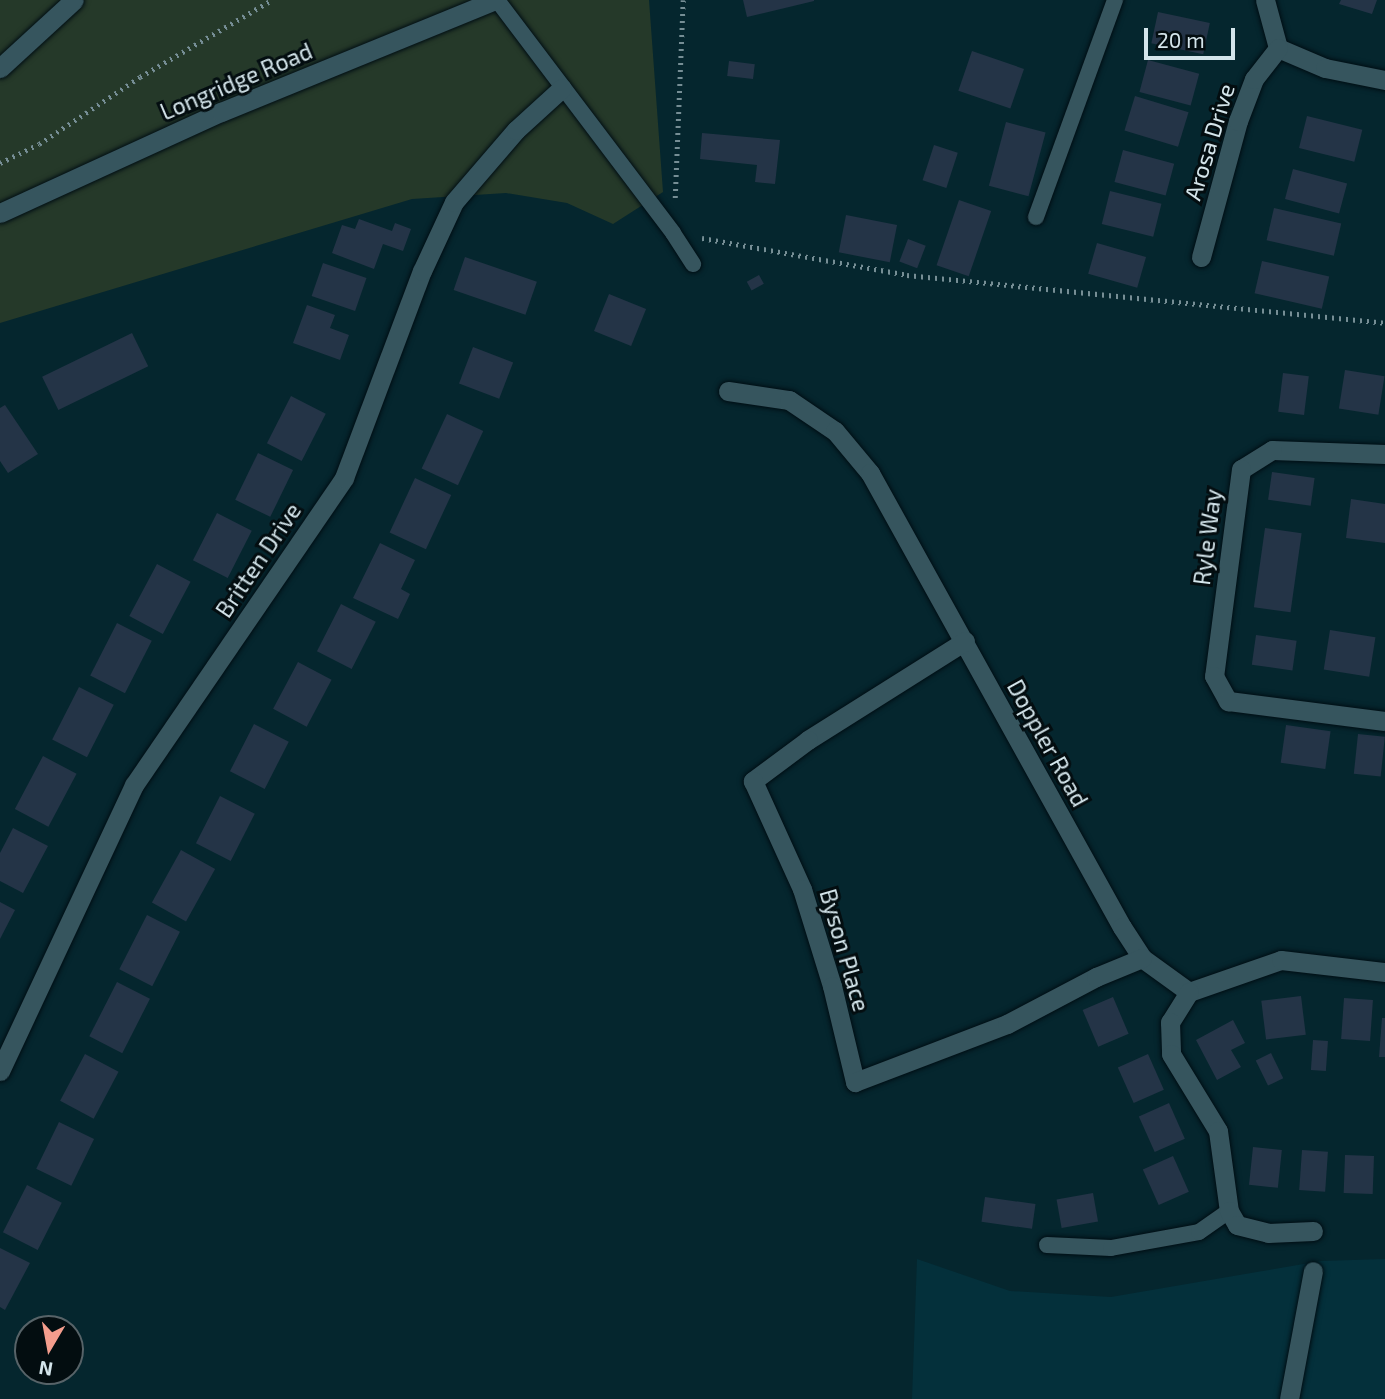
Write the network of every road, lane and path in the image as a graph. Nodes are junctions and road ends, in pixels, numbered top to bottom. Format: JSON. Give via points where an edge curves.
{"nodes":[{"id":1,"x":75,"y":0,"type":"edge"},
{"id":2,"x":272,"y":0,"type":"edge"},
{"id":3,"x":496,"y":0,"type":"edge"},
{"id":4,"x":683,"y":0,"type":"edge"},
{"id":5,"x":1115,"y":0,"type":"edge"},
{"id":6,"x":1265,"y":0,"type":"edge"},
{"id":7,"x":1278,"y":48,"type":"junction"},
{"id":8,"x":0,"y":68,"type":"edge"},
{"id":9,"x":1385,"y":80,"type":"edge"},
{"id":10,"x":562,"y":88,"type":"junction"},
{"id":11,"x":0,"y":163,"type":"edge"},
{"id":12,"x":0,"y":213,"type":"edge"},
{"id":13,"x":1036,"y":217,"type":"dead end"},
{"id":14,"x":673,"y":233,"type":"junction"},
{"id":15,"x":1201,"y":257,"type":"dead end"},
{"id":16,"x":693,"y":264,"type":"dead end"},
{"id":17,"x":1385,"y":323,"type":"edge"},
{"id":18,"x":728,"y":391,"type":"dead end"},
{"id":19,"x":1385,"y":454,"type":"edge"},
{"id":20,"x":965,"y":641,"type":"junction"},
{"id":21,"x":1385,"y":721,"type":"edge"},
{"id":22,"x":1142,"y":958,"type":"junction"},
{"id":23,"x":1385,"y":972,"type":"edge"},
{"id":24,"x":1189,"y":992,"type":"junction"},
{"id":25,"x":0,"y":1071,"type":"edge"},
{"id":26,"x":1229,"y":1211,"type":"junction"},
{"id":27,"x":1313,"y":1231,"type":"dead end"},
{"id":28,"x":1047,"y":1245,"type":"dead end"},
{"id":29,"x":1312,"y":1271,"type":"dead end"},
{"id":30,"x":1289,"y":1399,"type":"edge"}],
"edges":[{"from":1,"to":8,"type":"street"},
{"from":2,"to":11,"type":"path","via":[[140,77],[39,144]]},
{"from":3,"to":10,"type":"lane"},
{"from":3,"to":12,"type":"street","name":"Longridge Road","via":[[221,112]]},
{"from":4,"to":14,"type":"path"},
{"from":5,"to":13,"type":"lane"},
{"from":6,"to":7,"type":"street"},
{"from":7,"to":9,"type":"street","via":[[1325,68]]},
{"from":7,"to":15,"type":"street","name":"Arosa Drive","via":[[1254,79],[1238,121]]},
{"from":10,"to":14,"type":"lane"},
{"from":10,"to":25,"type":"street","name":"Britten Drive","via":[[516,130],[454,202],[422,271],[344,478],[134,785]]},
{"from":14,"to":16,"type":"lane"},
{"from":14,"to":17,"type":"path","via":[[906,275]]},
{"from":18,"to":20,"type":"street","name":"Doppler Road","via":[[789,400],[835,431],[870,473]]},
{"from":19,"to":21,"type":"street","name":"Ryle Way","via":[[1272,450],[1241,469],[1214,676],[1228,701]]},
{"from":20,"to":22,"type":"street","name":"Doppler Road"},
{"from":20,"to":22,"type":"street","name":"Byson Place","via":[[753,781],[803,889],[855,1083],[1007,1024],[1096,976]]},
{"from":22,"to":24,"type":"street","name":"Doppler Road"},
{"from":23,"to":24,"type":"street","via":[[1281,960]]},
{"from":24,"to":26,"type":"street","via":[[1170,1022],[1171,1054],[1218,1131]]},
{"from":26,"to":27,"type":"street","via":[[1237,1225],[1247,1228],[1268,1233]]},
{"from":26,"to":28,"type":"lane","via":[[1199,1232],[1111,1248]]},
{"from":29,"to":30,"type":"street"}]}
